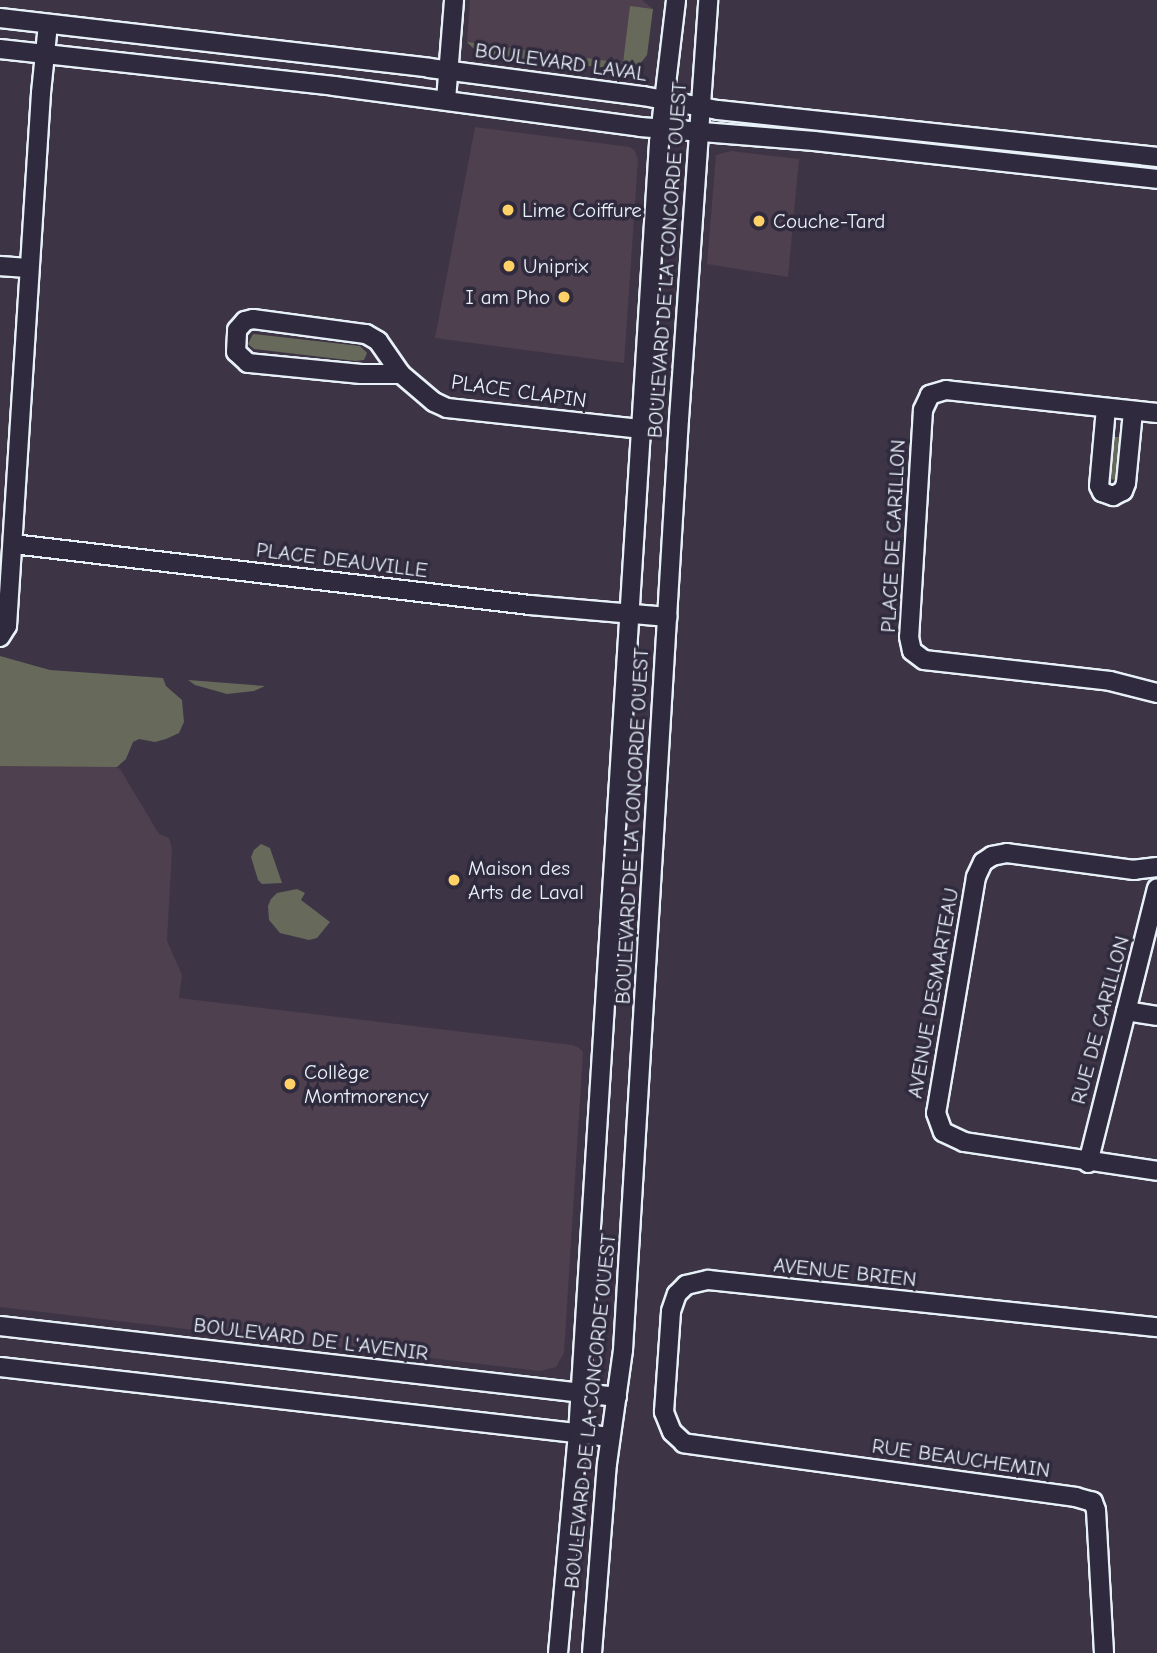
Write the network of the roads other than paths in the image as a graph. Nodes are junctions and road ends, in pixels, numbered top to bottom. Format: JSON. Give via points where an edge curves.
{"nodes":[{"id":1,"x":454,"y":0,"type":"edge"},
{"id":2,"x":676,"y":0,"type":"edge"},
{"id":3,"x":708,"y":0,"type":"edge"},
{"id":4,"x":0,"y":18,"type":"edge"},
{"id":5,"x":48,"y":24,"type":"junction"},
{"id":6,"x":0,"y":49,"type":"edge"},
{"id":7,"x":45,"y":54,"type":"junction"},
{"id":8,"x":448,"y":70,"type":"junction"},
{"id":9,"x":446,"y":100,"type":"junction"},
{"id":10,"x":665,"y":100,"type":"junction"},
{"id":11,"x":698,"y":107,"type":"junction"},
{"id":12,"x":660,"y":129,"type":"junction"},
{"id":13,"x":699,"y":131,"type":"junction"},
{"id":14,"x":1157,"y":157,"type":"edge"},
{"id":15,"x":1157,"y":178,"type":"edge"},
{"id":16,"x":0,"y":266,"type":"edge"},
{"id":17,"x":29,"y":268,"type":"junction"},
{"id":18,"x":401,"y":374,"type":"junction"},
{"id":19,"x":1106,"y":408,"type":"junction"},
{"id":20,"x":1133,"y":411,"type":"junction"},
{"id":21,"x":1157,"y":413,"type":"edge"},
{"id":22,"x":640,"y":429,"type":"junction"},
{"id":23,"x":13,"y":544,"type":"junction"},
{"id":24,"x":628,"y":614,"type":"junction"},
{"id":25,"x":667,"y":617,"type":"junction"},
{"id":26,"x":0,"y":637,"type":"edge"},
{"id":27,"x":1157,"y":693,"type":"edge"},
{"id":28,"x":1157,"y":867,"type":"edge"},
{"id":29,"x":1157,"y":889,"type":"edge"},
{"id":30,"x":1126,"y":1011,"type":"junction"},
{"id":31,"x":1157,"y":1016,"type":"edge"},
{"id":32,"x":1088,"y":1163,"type":"junction"},
{"id":33,"x":1157,"y":1171,"type":"edge"},
{"id":34,"x":0,"y":1326,"type":"edge"},
{"id":35,"x":1157,"y":1327,"type":"edge"},
{"id":36,"x":0,"y":1367,"type":"edge"},
{"id":37,"x":579,"y":1392,"type":"junction"},
{"id":38,"x":617,"y":1397,"type":"junction"},
{"id":39,"x":578,"y":1434,"type":"junction"},
{"id":40,"x":674,"y":1436,"type":"joint"},
{"id":41,"x":610,"y":1437,"type":"junction"},
{"id":42,"x":558,"y":1653,"type":"edge"},
{"id":43,"x":592,"y":1653,"type":"edge"},
{"id":44,"x":1104,"y":1653,"type":"edge"}],
"edges":[{"from":1,"to":8,"type":"street"},
{"from":2,"to":10,"type":"street","name":"BOULEVARD DE LA CONCORDE OUEST"},
{"from":3,"to":11,"type":"street","name":"BOULEVARD DE LA CONCORDE OUEST"},
{"from":4,"to":5,"type":"street","name":"BOULEVARD LAVAL"},
{"from":5,"to":7,"type":"street"},
{"from":5,"to":8,"type":"street","name":"BOULEVARD LAVAL"},
{"from":6,"to":7,"type":"street"},
{"from":7,"to":9,"type":"street"},
{"from":7,"to":17,"type":"street"},
{"from":8,"to":9,"type":"street"},
{"from":8,"to":10,"type":"street","name":"BOULEVARD LAVAL"},
{"from":9,"to":12,"type":"street"},
{"from":10,"to":11,"type":"street","name":"BOULEVARD LAVAL"},
{"from":10,"to":12,"type":"street","name":"BOULEVARD DE LA CONCORDE OUEST"},
{"from":11,"to":13,"type":"street","name":"BOULEVARD DE LA CONCORDE OUEST"},
{"from":11,"to":14,"type":"street","name":"BOULEVARD LAVAL"},
{"from":12,"to":13,"type":"street"},
{"from":12,"to":22,"type":"street","name":"BOULEVARD DE LA CONCORDE OUEST"},
{"from":13,"to":15,"type":"street"},
{"from":13,"to":25,"type":"street","name":"BOULEVARD DE LA CONCORDE OUEST"},
{"from":16,"to":17,"type":"street"},
{"from":17,"to":23,"type":"street"},
{"from":18,"to":18,"type":"street","name":"PLACE CLAPIN","via":[[379,341],[366,334],[253,319],[237,330],[236,352],[248,362]]},
{"from":18,"to":22,"type":"street","name":"PLACE CLAPIN","via":[[447,408]]},
{"from":19,"to":20,"type":"street","name":"PLACE DE CARILLON"},
{"from":19,"to":20,"type":"street","via":[[1099,486],[1113,496],[1120,494],[1126,483]]},
{"from":19,"to":27,"type":"street","name":"PLACE DE CARILLON","via":[[946,390],[927,398],[909,642],[924,660],[1124,683]]},
{"from":20,"to":21,"type":"street","name":"PLACE DE CARILLON"},
{"from":22,"to":24,"type":"street","name":"BOULEVARD DE LA CONCORDE OUEST"},
{"from":23,"to":24,"type":"street","name":"PLACE DEAUVILLE"},
{"from":23,"to":26,"type":"street","via":[[6,626]]},
{"from":24,"to":25,"type":"street","name":"PLACE DEAUVILLE"},
{"from":24,"to":37,"type":"street","name":"BOULEVARD DE LA CONCORDE OUEST"},
{"from":25,"to":38,"type":"street","name":"BOULEVARD DE LA CONCORDE OUEST"},
{"from":28,"to":32,"type":"street","name":"AVENUE DESMARTEAU","via":[[1134,870],[1002,853],[987,859],[976,877],[936,1108],[938,1123],[956,1140]]},
{"from":29,"to":30,"type":"street","name":"RUE DE CARILLON"},
{"from":30,"to":31,"type":"street"},
{"from":30,"to":32,"type":"street","name":"RUE DE CARILLON"},
{"from":32,"to":33,"type":"street","name":"AVENUE DESMARTEAU"},
{"from":34,"to":37,"type":"street","name":"BOULEVARD DE L'AVENIR"},
{"from":35,"to":40,"type":"street","name":"AVENUE BRIEN","via":[[698,1281],[677,1294],[671,1311],[664,1408]]},
{"from":36,"to":39,"type":"street"},
{"from":37,"to":38,"type":"street","name":"BOULEVARD DE L'AVENIR"},
{"from":37,"to":39,"type":"street","name":"BOULEVARD DE LA CONCORDE OUEST"},
{"from":38,"to":41,"type":"street","name":"BOULEVARD DE LA CONCORDE OUEST"},
{"from":39,"to":41,"type":"street"},
{"from":39,"to":42,"type":"street","name":"BOULEVARD DE LA CONCORDE OUEST"},
{"from":40,"to":44,"type":"street","name":"RUE BEAUCHEMIN","via":[[693,1446],[1091,1500],[1096,1510]]},
{"from":41,"to":43,"type":"street","name":"BOULEVARD DE LA CONCORDE OUEST"}]}
